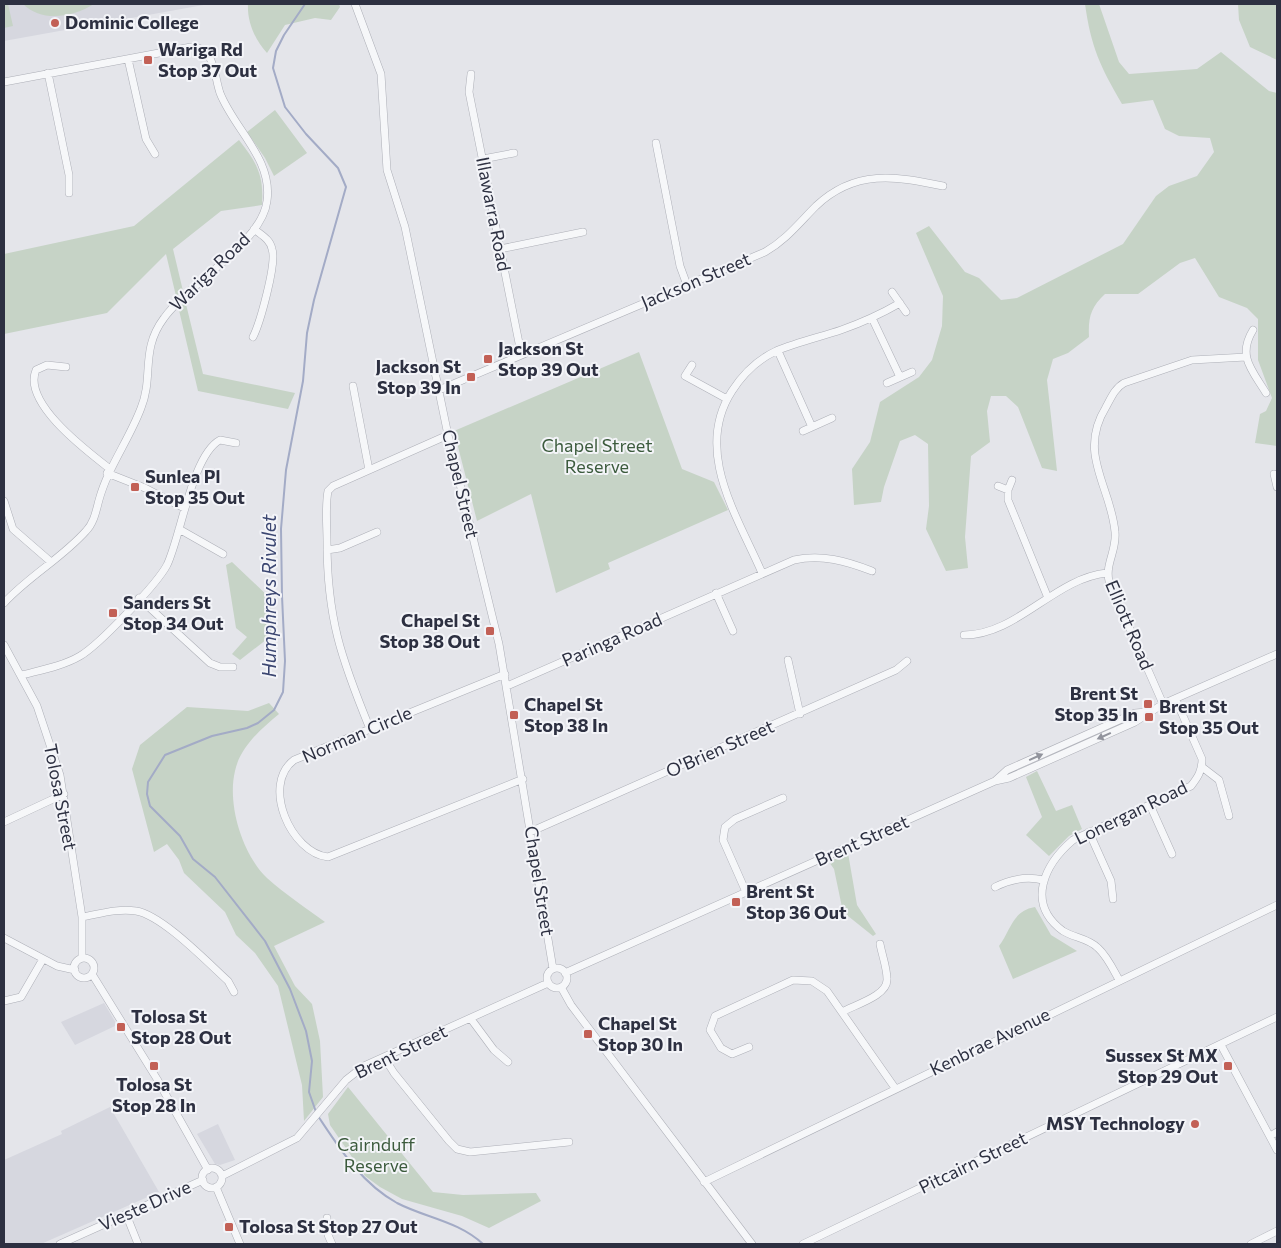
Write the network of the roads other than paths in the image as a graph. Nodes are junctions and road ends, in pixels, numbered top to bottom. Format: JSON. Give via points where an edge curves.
{"nodes":[{"id":1,"x":355,"y":4,"type":"edge"},
{"id":2,"x":128,"y":59,"type":"junction"},
{"id":3,"x":48,"y":73,"type":"junction"},
{"id":4,"x":471,"y":74,"type":"dead end"},
{"id":5,"x":4,"y":82,"type":"edge"},
{"id":6,"x":656,"y":143,"type":"dead end"},
{"id":7,"x":514,"y":153,"type":"dead end"},
{"id":8,"x":155,"y":154,"type":"dead end"},
{"id":9,"x":483,"y":159,"type":"junction"},
{"id":10,"x":943,"y":186,"type":"dead end"},
{"id":11,"x":69,"y":193,"type":"dead end"},
{"id":12,"x":254,"y":229,"type":"junction"},
{"id":13,"x":583,"y":232,"type":"dead end"},
{"id":14,"x":500,"y":248,"type":"junction"},
{"id":15,"x":687,"y":285,"type":"junction"},
{"id":16,"x":892,"y":292,"type":"dead end"},
{"id":17,"x":900,"y":303,"type":"junction"},
{"id":18,"x":906,"y":312,"type":"dead end"},
{"id":19,"x":872,"y":318,"type":"junction"},
{"id":20,"x":1253,"y":330,"type":"dead end"},
{"id":21,"x":253,"y":337,"type":"dead end"},
{"id":22,"x":778,"y":350,"type":"junction"},
{"id":23,"x":522,"y":353,"type":"junction"},
{"id":24,"x":1246,"y":356,"type":"junction"},
{"id":25,"x":692,"y":364,"type":"dead end"},
{"id":26,"x":66,"y":367,"type":"dead end"},
{"id":27,"x":912,"y":372,"type":"dead end"},
{"id":28,"x":900,"y":377,"type":"junction"},
{"id":29,"x":887,"y":383,"type":"dead end"},
{"id":30,"x":352,"y":386,"type":"dead end"},
{"id":31,"x":439,"y":390,"type":"junction"},
{"id":32,"x":1266,"y":393,"type":"dead end"},
{"id":33,"x":727,"y":399,"type":"junction"},
{"id":34,"x":832,"y":418,"type":"dead end"},
{"id":35,"x":812,"y":427,"type":"junction"},
{"id":36,"x":803,"y":431,"type":"dead end"},
{"id":37,"x":448,"y":434,"type":"junction"},
{"id":38,"x":236,"y":442,"type":"dead end"},
{"id":39,"x":369,"y":470,"type":"junction"},
{"id":40,"x":109,"y":471,"type":"junction"},
{"id":41,"x":1274,"y":474,"type":"dead end"},
{"id":42,"x":1012,"y":480,"type":"dead end"},
{"id":43,"x":998,"y":486,"type":"dead end"},
{"id":44,"x":1277,"y":486,"type":"edge"},
{"id":45,"x":1008,"y":490,"type":"junction"},
{"id":46,"x":4,"y":501,"type":"edge"},
{"id":47,"x":184,"y":508,"type":"junction"},
{"id":48,"x":179,"y":529,"type":"junction"},
{"id":49,"x":377,"y":532,"type":"dead end"},
{"id":50,"x":327,"y":550,"type":"junction"},
{"id":51,"x":223,"y":554,"type":"dead end"},
{"id":52,"x":50,"y":562,"type":"junction"},
{"id":53,"x":872,"y":571,"type":"dead end"},
{"id":54,"x":762,"y":573,"type":"junction"},
{"id":55,"x":1107,"y":573,"type":"junction"},
{"id":56,"x":716,"y":593,"type":"junction"},
{"id":57,"x":139,"y":598,"type":"junction"},
{"id":58,"x":1048,"y":598,"type":"junction"},
{"id":59,"x":4,"y":603,"type":"edge"},
{"id":60,"x":733,"y":631,"type":"dead end"},
{"id":61,"x":964,"y":635,"type":"dead end"},
{"id":62,"x":4,"y":645,"type":"edge"},
{"id":63,"x":1277,"y":654,"type":"edge"},
{"id":64,"x":788,"y":660,"type":"dead end"},
{"id":65,"x":907,"y":661,"type":"dead end"},
{"id":66,"x":233,"y":667,"type":"dead end"},
{"id":67,"x":505,"y":674,"type":"junction"},
{"id":68,"x":22,"y":676,"type":"junction"},
{"id":69,"x":507,"y":686,"type":"junction"},
{"id":70,"x":1176,"y":700,"type":"junction"},
{"id":71,"x":1163,"y":704,"type":"junction"},
{"id":72,"x":800,"y":714,"type":"junction"},
{"id":73,"x":370,"y":728,"type":"junction"},
{"id":74,"x":1202,"y":767,"type":"junction"},
{"id":75,"x":522,"y":779,"type":"junction"},
{"id":76,"x":64,"y":794,"type":"junction"},
{"id":77,"x":783,"y":798,"type":"dead end"},
{"id":78,"x":1150,"y":805,"type":"junction"},
{"id":79,"x":1229,"y":816,"type":"dead end"},
{"id":80,"x":4,"y":822,"type":"edge"},
{"id":81,"x":530,"y":832,"type":"junction"},
{"id":82,"x":1090,"y":832,"type":"junction"},
{"id":83,"x":1172,"y":854,"type":"dead end"},
{"id":84,"x":1043,"y":880,"type":"junction"},
{"id":85,"x":995,"y":887,"type":"dead end"},
{"id":86,"x":746,"y":892,"type":"junction"},
{"id":87,"x":1113,"y":899,"type":"dead end"},
{"id":88,"x":1277,"y":905,"type":"edge"},
{"id":89,"x":82,"y":916,"type":"junction"},
{"id":90,"x":4,"y":938,"type":"edge"},
{"id":91,"x":880,"y":944,"type":"dead end"},
{"id":92,"x":82,"y":958,"type":"junction"},
{"id":93,"x":43,"y":959,"type":"junction"},
{"id":94,"x":553,"y":969,"type":"junction"},
{"id":95,"x":75,"y":970,"type":"junction"},
{"id":96,"x":565,"y":973,"type":"junction"},
{"id":97,"x":92,"y":974,"type":"junction"},
{"id":98,"x":1120,"y":980,"type":"junction"},
{"id":99,"x":548,"y":983,"type":"junction"},
{"id":100,"x":561,"y":987,"type":"junction"},
{"id":101,"x":234,"y":992,"type":"dead end"},
{"id":102,"x":4,"y":1001,"type":"edge"},
{"id":103,"x":842,"y":1012,"type":"junction"},
{"id":104,"x":1277,"y":1017,"type":"edge"},
{"id":105,"x":471,"y":1019,"type":"junction"},
{"id":106,"x":1221,"y":1045,"type":"junction"},
{"id":107,"x":749,"y":1046,"type":"dead end"},
{"id":108,"x":384,"y":1057,"type":"junction"},
{"id":109,"x":508,"y":1062,"type":"dead end"},
{"id":110,"x":895,"y":1088,"type":"junction"},
{"id":111,"x":1277,"y":1132,"type":"edge"},
{"id":112,"x":1270,"y":1136,"type":"junction"},
{"id":113,"x":569,"y":1142,"type":"dead end"},
{"id":114,"x":1277,"y":1150,"type":"edge"},
{"id":115,"x":208,"y":1170,"type":"junction"},
{"id":116,"x":222,"y":1176,"type":"junction"},
{"id":117,"x":203,"y":1180,"type":"junction"},
{"id":118,"x":704,"y":1182,"type":"junction"},
{"id":119,"x":216,"y":1187,"type":"junction"},
{"id":120,"x":126,"y":1214,"type":"junction"},
{"id":121,"x":327,"y":1218,"type":"dead end"},
{"id":122,"x":1277,"y":1231,"type":"edge"},
{"id":123,"x":60,"y":1244,"type":"edge"},
{"id":124,"x":138,"y":1244,"type":"edge"},
{"id":125,"x":240,"y":1244,"type":"edge"},
{"id":126,"x":332,"y":1244,"type":"edge"},
{"id":127,"x":752,"y":1244,"type":"edge"},
{"id":128,"x":803,"y":1244,"type":"edge"},
{"id":129,"x":1251,"y":1244,"type":"edge"}],
"edges":[{"from":1,"to":31,"type":"street","name":"Chapel Street","via":[[381,74],[387,170],[406,227]]},
{"from":2,"to":3,"type":"street","name":"Wariga Road"},
{"from":2,"to":8,"type":"street","via":[[146,139]]},
{"from":2,"to":12,"type":"street","name":"Wariga Road","via":[[191,47],[208,52],[226,107],[266,174],[266,208]]},
{"from":3,"to":5,"type":"street","name":"Wariga Road"},
{"from":3,"to":11,"type":"street","via":[[69,175]]},
{"from":4,"to":9,"type":"street","name":"Illawarra Road","via":[[469,92]]},
{"from":6,"to":15,"type":"street","via":[[680,266]]},
{"from":7,"to":9,"type":"street"},
{"from":9,"to":14,"type":"street","name":"Illawarra Road"},
{"from":10,"to":15,"type":"street","name":"Jackson Street","via":[[892,177],[849,184],[822,201],[774,247]]},
{"from":12,"to":21,"type":"street","via":[[269,242],[273,257],[261,320]]},
{"from":12,"to":40,"type":"street","name":"Wariga Road","via":[[179,300],[158,327],[148,354],[143,404]]},
{"from":13,"to":14,"type":"street"},
{"from":14,"to":23,"type":"street","name":"Illawarra Road"},
{"from":15,"to":23,"type":"street","name":"Jackson Street"},
{"from":16,"to":17,"type":"street"},
{"from":17,"to":18,"type":"street"},
{"from":17,"to":19,"type":"street"},
{"from":19,"to":22,"type":"street"},
{"from":19,"to":28,"type":"street"},
{"from":20,"to":24,"type":"street","via":[[1246,343]]},
{"from":22,"to":33,"type":"street","via":[[752,366]]},
{"from":22,"to":35,"type":"street"},
{"from":23,"to":31,"type":"street","name":"Jackson Street"},
{"from":24,"to":32,"type":"street"},
{"from":24,"to":55,"type":"street","name":"Elliott Road","via":[[1185,362],[1124,383],[1113,395],[1098,423],[1093,448],[1116,535]]},
{"from":25,"to":33,"type":"street","via":[[684,379]]},
{"from":26,"to":40,"type":"street","via":[[47,364],[36,370],[34,380],[38,395],[53,419]]},
{"from":27,"to":28,"type":"street"},
{"from":28,"to":29,"type":"street"},
{"from":30,"to":39,"type":"street"},
{"from":31,"to":37,"type":"street","name":"Chapel Street"},
{"from":33,"to":54,"type":"street","via":[[717,431],[718,467]]},
{"from":34,"to":35,"type":"street"},
{"from":35,"to":36,"type":"street"},
{"from":37,"to":39,"type":"street"},
{"from":37,"to":67,"type":"street","name":"Chapel Street"},
{"from":38,"to":47,"type":"street","via":[[220,440],[212,447]]},
{"from":39,"to":50,"type":"street","via":[[328,491]]},
{"from":40,"to":47,"type":"street"},
{"from":40,"to":52,"type":"street","name":"Wariga Road","via":[[88,530]]},
{"from":41,"to":44,"type":"street"},
{"from":42,"to":45,"type":"street"},
{"from":43,"to":45,"type":"street"},
{"from":45,"to":58,"type":"street","via":[[1015,520]]},
{"from":46,"to":52,"type":"street","via":[[13,529]]},
{"from":47,"to":48,"type":"street"},
{"from":48,"to":51,"type":"street"},
{"from":48,"to":57,"type":"street","via":[[163,571]]},
{"from":49,"to":50,"type":"street","via":[[340,548]]},
{"from":50,"to":73,"type":"street","via":[[328,588],[336,635],[346,670]]},
{"from":52,"to":59,"type":"street","name":"Wariga Road"},
{"from":53,"to":54,"type":"street","name":"Paringa Road","via":[[842,560],[815,556],[794,560]]},
{"from":54,"to":56,"type":"street","name":"Paringa Road"},
{"from":55,"to":58,"type":"street"},
{"from":55,"to":71,"type":"street","name":"Elliott Road"},
{"from":56,"to":60,"type":"street"},
{"from":56,"to":69,"type":"street","name":"Paringa Road"},
{"from":57,"to":66,"type":"street","via":[[210,663]]},
{"from":57,"to":68,"type":"street","via":[[82,655]]},
{"from":58,"to":61,"type":"street","via":[[990,630]]},
{"from":62,"to":68,"type":"street","name":"Tolosa Street"},
{"from":63,"to":70,"type":"street","name":"Brent Street"},
{"from":64,"to":72,"type":"street"},
{"from":65,"to":72,"type":"street","name":"O'Brien Street","via":[[896,670]]},
{"from":67,"to":69,"type":"street","name":"Chapel Street"},
{"from":67,"to":73,"type":"street","name":"Norman Circle"},
{"from":68,"to":76,"type":"street","name":"Tolosa Street","via":[[50,739]]},
{"from":69,"to":75,"type":"street","name":"Chapel Street"},
{"from":70,"to":71,"type":"street","name":"Brent Street"},
{"from":70,"to":74,"type":"street","name":"Lonergan Road","via":[[1202,759]]},
{"from":71,"to":86,"type":"street","name":"Brent Street","via":[[1135,722]]},
{"from":72,"to":81,"type":"street","name":"O'Brien Street"},
{"from":73,"to":75,"type":"street","name":"Norman Circle","via":[[300,757],[283,774],[281,795],[286,817],[295,835],[314,853],[328,857],[335,855]]},
{"from":74,"to":78,"type":"street","name":"Lonergan Road","via":[[1191,786]]},
{"from":74,"to":79,"type":"street","via":[[1219,780]]},
{"from":75,"to":81,"type":"street","name":"Chapel Street"},
{"from":76,"to":80,"type":"street"},
{"from":76,"to":89,"type":"street","name":"Tolosa Street"},
{"from":77,"to":86,"type":"street","via":[[734,819],[725,827],[723,840]]},
{"from":78,"to":82,"type":"street","name":"Lonergan Road"},
{"from":78,"to":83,"type":"street"},
{"from":81,"to":94,"type":"street","name":"Chapel Street"},
{"from":82,"to":84,"type":"street","name":"Lonergan Road","via":[[1060,850]]},
{"from":82,"to":87,"type":"street","via":[[1111,881]]},
{"from":84,"to":85,"type":"street","via":[[1031,877],[1015,879]]},
{"from":84,"to":98,"type":"street","name":"Lonergan Road","via":[[1043,902],[1047,913],[1065,932],[1088,940],[1098,948]]},
{"from":86,"to":96,"type":"street","name":"Brent Street"},
{"from":88,"to":98,"type":"street","name":"Kenbrae Avenue"},
{"from":89,"to":92,"type":"street","name":"Tolosa Street"},
{"from":89,"to":101,"type":"street","via":[[127,910],[150,915],[228,981]]},
{"from":90,"to":93,"type":"street"},
{"from":91,"to":103,"type":"street","via":[[888,978],[885,988]]},
{"from":92,"to":95,"type":"street"},
{"from":92,"to":97,"type":"street","via":[[93,963]]},
{"from":93,"to":95,"type":"street","via":[[63,969]]},
{"from":93,"to":102,"type":"street","via":[[21,997]]},
{"from":94,"to":96,"type":"street","via":[[561,969]]},
{"from":94,"to":99,"type":"street","via":[[547,976]]},
{"from":95,"to":97,"type":"street","via":[[84,978]]},
{"from":96,"to":100,"type":"street","via":[[567,980]]},
{"from":97,"to":115,"type":"street"},
{"from":98,"to":110,"type":"street","name":"Kenbrae Avenue"},
{"from":99,"to":100,"type":"street","via":[[552,987]]},
{"from":99,"to":105,"type":"street","name":"Brent Street"},
{"from":100,"to":118,"type":"street","via":[[571,1005]]},
{"from":103,"to":107,"type":"street","via":[[823,987],[806,980],[793,980],[719,1012],[712,1021],[711,1035],[724,1051],[735,1054]]},
{"from":103,"to":110,"type":"street"},
{"from":104,"to":106,"type":"street","name":"Pitcairn Street"},
{"from":105,"to":108,"type":"street","name":"Brent Street"},
{"from":105,"to":109,"type":"street","via":[[494,1050]]},
{"from":106,"to":112,"type":"street"},
{"from":106,"to":128,"type":"street","name":"Pitcairn Street"},
{"from":108,"to":113,"type":"street","via":[[449,1141],[461,1151]]},
{"from":108,"to":116,"type":"street","name":"Brent Street","via":[[351,1076],[297,1138]]},
{"from":110,"to":118,"type":"street","name":"Kenbrae Avenue"},
{"from":111,"to":112,"type":"street"},
{"from":112,"to":114,"type":"street"},
{"from":115,"to":116,"type":"street","via":[[215,1169]]},
{"from":115,"to":117,"type":"street"},
{"from":116,"to":119,"type":"street"},
{"from":117,"to":119,"type":"street","via":[[208,1187]]},
{"from":117,"to":120,"type":"street","name":"Vieste Drive"},
{"from":118,"to":127,"type":"street"},
{"from":119,"to":125,"type":"street"},
{"from":120,"to":123,"type":"street","name":"Vieste Drive"},
{"from":120,"to":124,"type":"street"},
{"from":121,"to":126,"type":"street"},
{"from":122,"to":129,"type":"street"}]}
